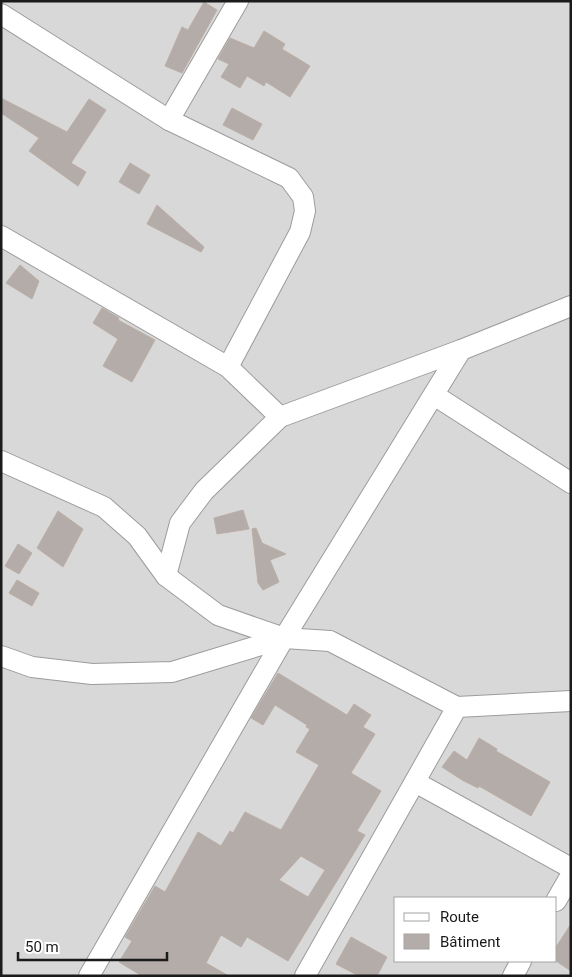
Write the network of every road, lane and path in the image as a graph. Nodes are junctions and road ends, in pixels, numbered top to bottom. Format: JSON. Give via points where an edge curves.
{"nodes":[{"id":1,"x":238,"y":1,"type":"edge"},
{"id":2,"x":8,"y":11,"type":"edge"},
{"id":3,"x":169,"y":120,"type":"junction"},
{"id":4,"x":1,"y":236,"type":"edge"},
{"id":5,"x":571,"y":306,"type":"edge"},
{"id":6,"x":461,"y":350,"type":"junction"},
{"id":7,"x":228,"y":367,"type":"junction"},
{"id":8,"x":434,"y":395,"type":"junction"},
{"id":9,"x":280,"y":417,"type":"junction"},
{"id":10,"x":1,"y":461,"type":"edge"},
{"id":11,"x":571,"y":483,"type":"edge"},
{"id":12,"x":166,"y":576,"type":"junction"},
{"id":13,"x":284,"y":638,"type":"junction"},
{"id":14,"x":1,"y":656,"type":"edge"},
{"id":15,"x":571,"y":701,"type":"edge"},
{"id":16,"x":457,"y":706,"type":"junction"},
{"id":17,"x":414,"y":782,"type":"junction"},
{"id":18,"x":571,"y":868,"type":"edge"},
{"id":19,"x":571,"y":876,"type":"edge"},
{"id":20,"x":557,"y":899,"type":"edge"},
{"id":21,"x":520,"y":962,"type":"edge"},
{"id":22,"x":89,"y":976,"type":"edge"},
{"id":23,"x":305,"y":976,"type":"edge"},
{"id":24,"x":513,"y":976,"type":"edge"}],
"edges":[{"from":1,"to":3,"type":"street"},
{"from":2,"to":3,"type":"street"},
{"from":3,"to":7,"type":"street","via":[[289,178],[303,197],[305,211],[300,232]]},
{"from":4,"to":7,"type":"street"},
{"from":5,"to":6,"type":"street"},
{"from":6,"to":8,"type":"street"},
{"from":6,"to":9,"type":"street"},
{"from":7,"to":9,"type":"street"},
{"from":8,"to":11,"type":"street"},
{"from":8,"to":13,"type":"street"},
{"from":9,"to":12,"type":"street","via":[[204,491],[180,522]]},
{"from":10,"to":12,"type":"street","via":[[104,506],[137,536]]},
{"from":12,"to":13,"type":"street","via":[[218,615]]},
{"from":13,"to":14,"type":"street","via":[[172,672],[92,674],[32,667]]},
{"from":13,"to":16,"type":"street","via":[[330,641]]},
{"from":13,"to":22,"type":"street"},
{"from":15,"to":16,"type":"street"},
{"from":16,"to":17,"type":"street"},
{"from":17,"to":18,"type":"street"},
{"from":17,"to":23,"type":"street"},
{"from":19,"to":20,"type":"street"},
{"from":21,"to":24,"type":"street"}]}
